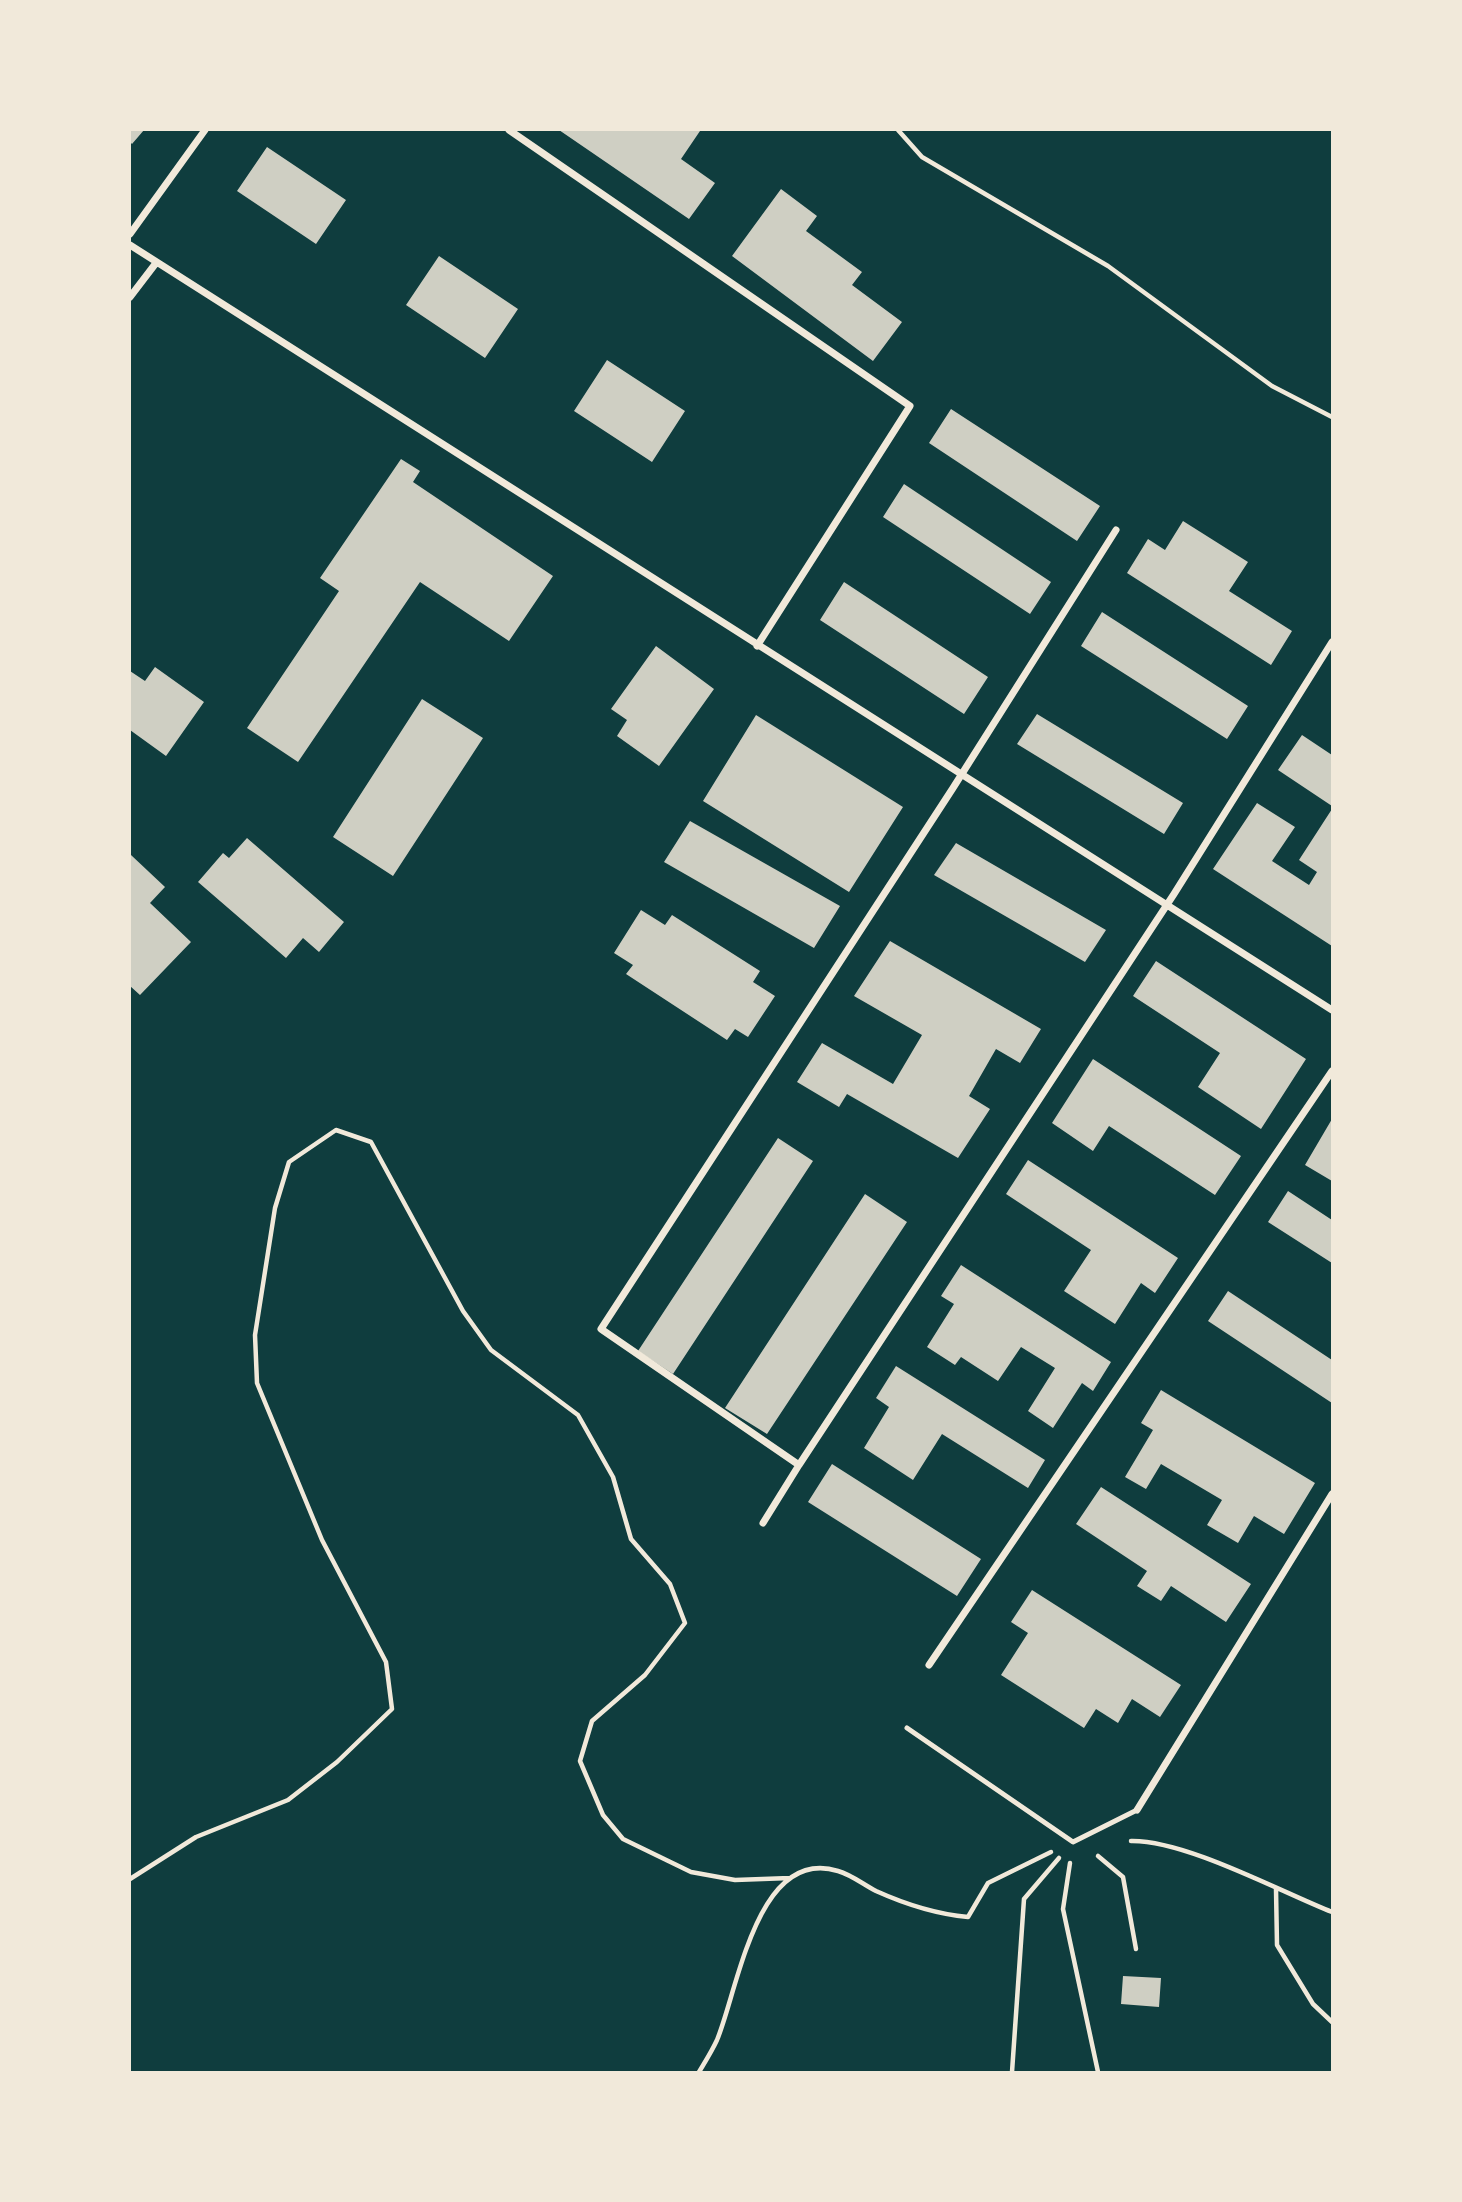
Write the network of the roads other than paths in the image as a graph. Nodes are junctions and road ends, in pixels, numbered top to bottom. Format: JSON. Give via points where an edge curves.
{"nodes":[{"id":1,"x":205,"y":130,"type":"edge"},
{"id":2,"x":509,"y":130,"type":"edge"},
{"id":3,"x":130,"y":234,"type":"edge"},
{"id":4,"x":130,"y":245,"type":"edge"},
{"id":5,"x":156,"y":263,"type":"junction"},
{"id":6,"x":130,"y":297,"type":"edge"},
{"id":7,"x":1116,"y":530,"type":"dead end"},
{"id":8,"x":1332,"y":642,"type":"edge"},
{"id":9,"x":757,"y":646,"type":"junction"},
{"id":10,"x":961,"y":774,"type":"junction"},
{"id":11,"x":1168,"y":904,"type":"junction"},
{"id":12,"x":1332,"y":1010,"type":"edge"},
{"id":13,"x":1332,"y":1071,"type":"edge"},
{"id":14,"x":799,"y":1465,"type":"junction"},
{"id":15,"x":1332,"y":1494,"type":"edge"},
{"id":16,"x":764,"y":1523,"type":"dead end"},
{"id":17,"x":929,"y":1665,"type":"dead end"},
{"id":18,"x":907,"y":1728,"type":"dead end"},
{"id":19,"x":1137,"y":1810,"type":"joint"}],
"edges":[{"from":1,"to":3,"type":"street"},
{"from":2,"to":9,"type":"street","via":[[910,405]]},
{"from":4,"to":5,"type":"street"},
{"from":5,"to":6,"type":"street"},
{"from":5,"to":9,"type":"street"},
{"from":7,"to":10,"type":"street"},
{"from":8,"to":11,"type":"street"},
{"from":9,"to":10,"type":"street"},
{"from":10,"to":11,"type":"street"},
{"from":10,"to":14,"type":"street","via":[[601,1329]]},
{"from":11,"to":12,"type":"street"},
{"from":11,"to":14,"type":"street"},
{"from":13,"to":17,"type":"street"},
{"from":14,"to":16,"type":"street"},
{"from":15,"to":19,"type":"street"},
{"from":18,"to":19,"type":"lane","via":[[1073,1842]]}]}
